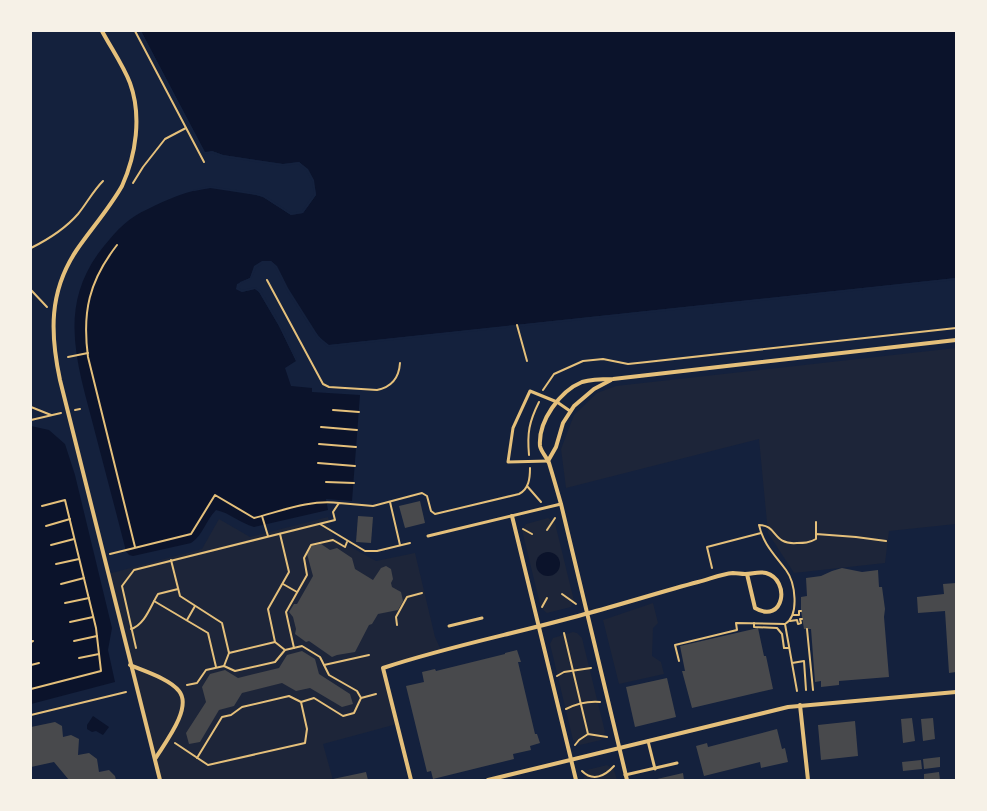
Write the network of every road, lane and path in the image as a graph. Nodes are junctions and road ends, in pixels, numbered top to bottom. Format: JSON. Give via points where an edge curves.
{"nodes":[{"id":1,"x":102,"y":31,"type":"edge"},
{"id":2,"x":135,"y":31,"type":"edge"},
{"id":3,"x":186,"y":128,"type":"junction"},
{"id":4,"x":204,"y":162,"type":"dead end"},
{"id":5,"x":102,"y":181,"type":"dead end"},
{"id":6,"x":133,"y":183,"type":"dead end"},
{"id":7,"x":117,"y":245,"type":"dead end"},
{"id":8,"x":31,"y":248,"type":"edge"},
{"id":9,"x":267,"y":280,"type":"dead end"},
{"id":10,"x":31,"y":290,"type":"edge"},
{"id":11,"x":54,"y":309,"type":"junction"},
{"id":12,"x":517,"y":325,"type":"dead end"},
{"id":13,"x":956,"y":340,"type":"edge"},
{"id":14,"x":88,"y":353,"type":"junction"},
{"id":15,"x":68,"y":357,"type":"dead end"},
{"id":16,"x":527,"y":361,"type":"dead end"},
{"id":17,"x":400,"y":362,"type":"dead end"},
{"id":18,"x":613,"y":379,"type":"junction"},
{"id":19,"x":557,"y":402,"type":"junction"},
{"id":20,"x":31,"y":407,"type":"edge"},
{"id":21,"x":80,"y":409,"type":"dead end"},
{"id":22,"x":332,"y":410,"type":"dead end"},
{"id":23,"x":570,"y":411,"type":"junction"},
{"id":24,"x":68,"y":412,"type":"junction"},
{"id":25,"x":359,"y":412,"type":"dead end"},
{"id":26,"x":52,"y":415,"type":"junction"},
{"id":27,"x":31,"y":420,"type":"edge"},
{"id":28,"x":321,"y":427,"type":"dead end"},
{"id":29,"x":358,"y":430,"type":"dead end"},
{"id":30,"x":319,"y":444,"type":"dead end"},
{"id":31,"x":356,"y":447,"type":"dead end"},
{"id":32,"x":548,"y":461,"type":"junction"},
{"id":33,"x":318,"y":463,"type":"dead end"},
{"id":34,"x":355,"y":466,"type":"dead end"},
{"id":35,"x":326,"y":482,"type":"dead end"},
{"id":36,"x":354,"y":483,"type":"dead end"},
{"id":37,"x":528,"y":486,"type":"dead end"},
{"id":38,"x":390,"y":502,"type":"dead end"},
{"id":39,"x":541,"y":502,"type":"dead end"},
{"id":40,"x":339,"y":503,"type":"dead end"},
{"id":41,"x":561,"y":504,"type":"junction"},
{"id":42,"x":42,"y":506,"type":"dead end"},
{"id":43,"x":262,"y":516,"type":"junction"},
{"id":44,"x":512,"y":516,"type":"junction"},
{"id":45,"x":555,"y":518,"type":"dead end"},
{"id":46,"x":70,"y":519,"type":"junction"},
{"id":47,"x":816,"y":522,"type":"dead end"},
{"id":48,"x":320,"y":524,"type":"dead end"},
{"id":49,"x":46,"y":526,"type":"dead end"},
{"id":50,"x":520,"y":527,"type":"dead end"},
{"id":51,"x":547,"y":530,"type":"dead end"},
{"id":52,"x":761,"y":533,"type":"junction"},
{"id":53,"x":280,"y":534,"type":"dead end"},
{"id":54,"x":532,"y":534,"type":"dead end"},
{"id":55,"x":816,"y":534,"type":"junction"},
{"id":56,"x":428,"y":536,"type":"dead end"},
{"id":57,"x":268,"y":537,"type":"dead end"},
{"id":58,"x":74,"y":539,"type":"junction"},
{"id":59,"x":886,"y":541,"type":"dead end"},
{"id":60,"x":348,"y":542,"type":"junction"},
{"id":61,"x":410,"y":543,"type":"dead end"},
{"id":62,"x":51,"y":545,"type":"dead end"},
{"id":63,"x":400,"y":545,"type":"junction"},
{"id":64,"x":135,"y":547,"type":"junction"},
{"id":65,"x":103,"y":555,"type":"junction"},
{"id":66,"x":79,"y":559,"type":"junction"},
{"id":67,"x":170,"y":560,"type":"dead end"},
{"id":68,"x":56,"y":564,"type":"dead end"},
{"id":69,"x":712,"y":568,"type":"dead end"},
{"id":70,"x":747,"y":574,"type":"junction"},
{"id":71,"x":84,"y":578,"type":"junction"},
{"id":72,"x":61,"y":584,"type":"dead end"},
{"id":73,"x":283,"y":584,"type":"junction"},
{"id":74,"x":178,"y":588,"type":"junction"},
{"id":75,"x":297,"y":592,"type":"junction"},
{"id":76,"x":422,"y":593,"type":"dead end"},
{"id":77,"x":562,"y":594,"type":"dead end"},
{"id":78,"x":89,"y":598,"type":"junction"},
{"id":79,"x":547,"y":598,"type":"dead end"},
{"id":80,"x":154,"y":601,"type":"junction"},
{"id":81,"x":65,"y":603,"type":"dead end"},
{"id":82,"x":576,"y":604,"type":"dead end"},
{"id":83,"x":195,"y":606,"type":"junction"},
{"id":84,"x":540,"y":610,"type":"dead end"},
{"id":85,"x":801,"y":611,"type":"dead end"},
{"id":86,"x":587,"y":614,"type":"junction"},
{"id":87,"x":793,"y":615,"type":"junction"},
{"id":88,"x":93,"y":617,"type":"junction"},
{"id":89,"x":482,"y":618,"type":"dead end"},
{"id":90,"x":802,"y":619,"type":"dead end"},
{"id":91,"x":187,"y":620,"type":"junction"},
{"id":92,"x":790,"y":621,"type":"junction"},
{"id":93,"x":70,"y":622,"type":"dead end"},
{"id":94,"x":754,"y":623,"type":"junction"},
{"id":95,"x":785,"y":624,"type":"junction"},
{"id":96,"x":397,"y":625,"type":"dead end"},
{"id":97,"x":449,"y":626,"type":"dead end"},
{"id":98,"x":539,"y":627,"type":"junction"},
{"id":99,"x":131,"y":629,"type":"dead end"},
{"id":100,"x":807,"y":629,"type":"dead end"},
{"id":101,"x":564,"y":633,"type":"dead end"},
{"id":102,"x":97,"y":636,"type":"junction"},
{"id":103,"x":74,"y":641,"type":"dead end"},
{"id":104,"x":275,"y":642,"type":"junction"},
{"id":105,"x":294,"y":648,"type":"junction"},
{"id":106,"x":789,"y":648,"type":"junction"},
{"id":107,"x":285,"y":650,"type":"junction"},
{"id":108,"x":229,"y":653,"type":"junction"},
{"id":109,"x":99,"y":654,"type":"junction"},
{"id":110,"x":369,"y":655,"type":"dead end"},
{"id":111,"x":79,"y":658,"type":"dead end"},
{"id":112,"x":679,"y":661,"type":"dead end"},
{"id":113,"x":38,"y":663,"type":"dead end"},
{"id":114,"x":792,"y":663,"type":"junction"},
{"id":115,"x":31,"y":665,"type":"edge"},
{"id":116,"x":130,"y":665,"type":"junction"},
{"id":117,"x":324,"y":665,"type":"junction"},
{"id":118,"x":224,"y":666,"type":"junction"},
{"id":119,"x":216,"y":668,"type":"junction"},
{"id":120,"x":591,"y":668,"type":"dead end"},
{"id":121,"x":574,"y":670,"type":"junction"},
{"id":122,"x":556,"y":676,"type":"dead end"},
{"id":123,"x":186,"y":685,"type":"dead end"},
{"id":124,"x":31,"y":689,"type":"edge"},
{"id":125,"x":806,"y":690,"type":"dead end"},
{"id":126,"x":813,"y":690,"type":"dead end"},
{"id":127,"x":797,"y":691,"type":"dead end"},
{"id":128,"x":126,"y":692,"type":"dead end"},
{"id":129,"x":956,"y":692,"type":"edge"},
{"id":130,"x":376,"y":694,"type":"dead end"},
{"id":131,"x":361,"y":698,"type":"junction"},
{"id":132,"x":300,"y":702,"type":"junction"},
{"id":133,"x":600,"y":702,"type":"dead end"},
{"id":134,"x":581,"y":704,"type":"junction"},
{"id":135,"x":800,"y":705,"type":"junction"},
{"id":136,"x":564,"y":710,"type":"dead end"},
{"id":137,"x":31,"y":715,"type":"edge"},
{"id":138,"x":588,"y":734,"type":"junction"},
{"id":139,"x":607,"y":737,"type":"dead end"},
{"id":140,"x":648,"y":741,"type":"junction"},
{"id":141,"x":175,"y":743,"type":"dead end"},
{"id":142,"x":575,"y":745,"type":"dead end"},
{"id":143,"x":619,"y":748,"type":"junction"},
{"id":144,"x":197,"y":758,"type":"junction"},
{"id":145,"x":155,"y":759,"type":"junction"},
{"id":146,"x":571,"y":760,"type":"junction"},
{"id":147,"x":677,"y":764,"type":"dead end"},
{"id":148,"x":614,"y":766,"type":"dead end"},
{"id":149,"x":654,"y":769,"type":"junction"},
{"id":150,"x":582,"y":771,"type":"dead end"},
{"id":151,"x":600,"y":778,"type":"edge"},
{"id":152,"x":626,"y":778,"type":"edge"},
{"id":153,"x":160,"y":780,"type":"edge"},
{"id":154,"x":411,"y":780,"type":"edge"},
{"id":155,"x":488,"y":780,"type":"edge"},
{"id":156,"x":576,"y":780,"type":"edge"},
{"id":157,"x":808,"y":780,"type":"edge"}],
"edges":[{"from":1,"to":11,"type":"street","via":[[130,84],[136,114],[135,148],[122,186],[68,264]]},
{"from":2,"to":3,"type":"path"},
{"from":3,"to":4,"type":"path"},
{"from":3,"to":6,"type":"path","via":[[165,139]]},
{"from":5,"to":8,"type":"path","via":[[66,226],[50,239]]},
{"from":7,"to":14,"type":"path","via":[[96,277],[90,296],[86,317]]},
{"from":9,"to":17,"type":"path","via":[[323,384],[329,387],[383,389],[397,378]]},
{"from":10,"to":11,"type":"path","via":[[45,306]]},
{"from":11,"to":24,"type":"street","via":[[54,344]]},
{"from":12,"to":16,"type":"path"},
{"from":13,"to":18,"type":"street"},
{"from":14,"to":15,"type":"path"},
{"from":14,"to":64,"type":"path"},
{"from":18,"to":19,"type":"street","via":[[581,383]]},
{"from":18,"to":23,"type":"street","via":[[582,398]]},
{"from":19,"to":23,"type":"lane"},
{"from":19,"to":32,"type":"street","via":[[547,416],[542,431],[540,447]]},
{"from":19,"to":32,"type":"lane","via":[[530,391],[513,428],[508,462]]},
{"from":20,"to":26,"type":"path"},
{"from":21,"to":24,"type":"path"},
{"from":22,"to":25,"type":"path"},
{"from":23,"to":32,"type":"street"},
{"from":24,"to":26,"type":"path"},
{"from":24,"to":65,"type":"street"},
{"from":26,"to":27,"type":"path"},
{"from":28,"to":29,"type":"path"},
{"from":30,"to":31,"type":"path"},
{"from":32,"to":41,"type":"street"},
{"from":33,"to":34,"type":"path"},
{"from":35,"to":36,"type":"path"},
{"from":37,"to":39,"type":"path"},
{"from":38,"to":63,"type":"path"},
{"from":40,"to":43,"type":"path","via":[[315,503]]},
{"from":41,"to":44,"type":"lane"},
{"from":41,"to":86,"type":"street"},
{"from":42,"to":46,"type":"path","via":[[65,500]]},
{"from":43,"to":57,"type":"path"},
{"from":43,"to":64,"type":"path","via":[[254,518],[216,495],[191,534]]},
{"from":44,"to":56,"type":"lane"},
{"from":44,"to":98,"type":"street"},
{"from":45,"to":51,"type":"path"},
{"from":46,"to":49,"type":"path"},
{"from":46,"to":58,"type":"path"},
{"from":47,"to":55,"type":"path"},
{"from":48,"to":60,"type":"path"},
{"from":50,"to":54,"type":"path"},
{"from":52,"to":55,"type":"path","via":[[759,525],[764,525],[782,542],[788,544],[810,542],[816,539]]},
{"from":52,"to":69,"type":"path","via":[[706,547]]},
{"from":52,"to":87,"type":"path","via":[[789,577],[795,609]]},
{"from":53,"to":73,"type":"path","via":[[289,572]]},
{"from":55,"to":59,"type":"path"},
{"from":58,"to":62,"type":"path"},
{"from":58,"to":66,"type":"path"},
{"from":60,"to":63,"type":"path","via":[[365,551],[377,551]]},
{"from":60,"to":75,"type":"path","via":[[345,547],[333,540],[311,545],[304,558],[307,575]]},
{"from":61,"to":63,"type":"path"},
{"from":64,"to":65,"type":"path"},
{"from":65,"to":116,"type":"street"},
{"from":66,"to":68,"type":"path"},
{"from":66,"to":71,"type":"path"},
{"from":67,"to":74,"type":"path"},
{"from":70,"to":70,"type":"street","via":[[755,608],[768,612],[774,610],[778,606],[781,594],[777,580],[766,573]]},
{"from":70,"to":86,"type":"street","via":[[726,574],[649,594]]},
{"from":71,"to":72,"type":"path"},
{"from":71,"to":78,"type":"path"},
{"from":73,"to":75,"type":"path"},
{"from":73,"to":104,"type":"path","via":[[268,609]]},
{"from":74,"to":80,"type":"path","via":[[158,594]]},
{"from":74,"to":83,"type":"path","via":[[180,596]]},
{"from":75,"to":105,"type":"path","via":[[286,612]]},
{"from":76,"to":96,"type":"path","via":[[407,597],[396,617]]},
{"from":77,"to":82,"type":"path"},
{"from":78,"to":81,"type":"path"},
{"from":78,"to":88,"type":"path"},
{"from":79,"to":84,"type":"path"},
{"from":80,"to":91,"type":"path"},
{"from":80,"to":99,"type":"path","via":[[142,622]]},
{"from":83,"to":91,"type":"path"},
{"from":83,"to":108,"type":"path","via":[[222,623]]},
{"from":85,"to":87,"type":"path"},
{"from":86,"to":98,"type":"street"},
{"from":86,"to":143,"type":"street"},
{"from":87,"to":92,"type":"path"},
{"from":88,"to":93,"type":"path"},
{"from":88,"to":102,"type":"path"},
{"from":89,"to":97,"type":"lane"},
{"from":90,"to":92,"type":"path","via":[[798,624],[797,620]]},
{"from":91,"to":119,"type":"path","via":[[208,633]]},
{"from":92,"to":95,"type":"path"},
{"from":94,"to":95,"type":"path"},
{"from":94,"to":106,"type":"path","via":[[754,627],[777,628],[782,634],[784,648]]},
{"from":94,"to":112,"type":"path","via":[[736,623],[737,630],[675,645]]},
{"from":95,"to":106,"type":"path"},
{"from":98,"to":146,"type":"street"},
{"from":98,"to":154,"type":"street","via":[[415,656],[383,668]]},
{"from":100,"to":126,"type":"path"},
{"from":101,"to":121,"type":"path"},
{"from":102,"to":103,"type":"path"},
{"from":102,"to":109,"type":"path"},
{"from":104,"to":107,"type":"path"},
{"from":104,"to":108,"type":"path"},
{"from":105,"to":107,"type":"path"},
{"from":105,"to":117,"type":"path","via":[[302,646],[320,657]]},
{"from":106,"to":114,"type":"path"},
{"from":107,"to":118,"type":"path","via":[[274,662],[235,671]]},
{"from":108,"to":118,"type":"path"},
{"from":109,"to":111,"type":"path"},
{"from":109,"to":124,"type":"path","via":[[102,672]]},
{"from":110,"to":117,"type":"path"},
{"from":113,"to":115,"type":"path"},
{"from":114,"to":125,"type":"path","via":[[804,661]]},
{"from":114,"to":127,"type":"path"},
{"from":116,"to":145,"type":"street"},
{"from":116,"to":145,"type":"street","via":[[171,684],[179,691],[184,701],[179,719]]},
{"from":117,"to":131,"type":"path","via":[[329,675],[357,691]]},
{"from":118,"to":119,"type":"path"},
{"from":119,"to":123,"type":"path","via":[[206,670],[198,683]]},
{"from":120,"to":121,"type":"path"},
{"from":121,"to":122,"type":"path"},
{"from":121,"to":134,"type":"path"},
{"from":128,"to":137,"type":"path"},
{"from":129,"to":135,"type":"street"},
{"from":130,"to":131,"type":"path"},
{"from":131,"to":132,"type":"path","via":[[354,713],[343,716],[314,698]]},
{"from":132,"to":144,"type":"path","via":[[289,696],[242,707],[231,715],[222,717]]},
{"from":132,"to":144,"type":"path","via":[[307,729],[304,743],[208,765]]},
{"from":133,"to":134,"type":"path"},
{"from":134,"to":136,"type":"path"},
{"from":134,"to":138,"type":"path"},
{"from":135,"to":140,"type":"street"},
{"from":135,"to":157,"type":"street"},
{"from":138,"to":139,"type":"path"},
{"from":138,"to":142,"type":"path"},
{"from":140,"to":143,"type":"street"},
{"from":140,"to":149,"type":"lane"},
{"from":141,"to":144,"type":"path"},
{"from":143,"to":146,"type":"street"},
{"from":143,"to":152,"type":"street"},
{"from":145,"to":153,"type":"street"},
{"from":146,"to":155,"type":"street"},
{"from":146,"to":156,"type":"street"},
{"from":147,"to":149,"type":"lane"},
{"from":148,"to":151,"type":"path"},
{"from":149,"to":152,"type":"lane"},
{"from":150,"to":151,"type":"path","via":[[586,775]]}]}
